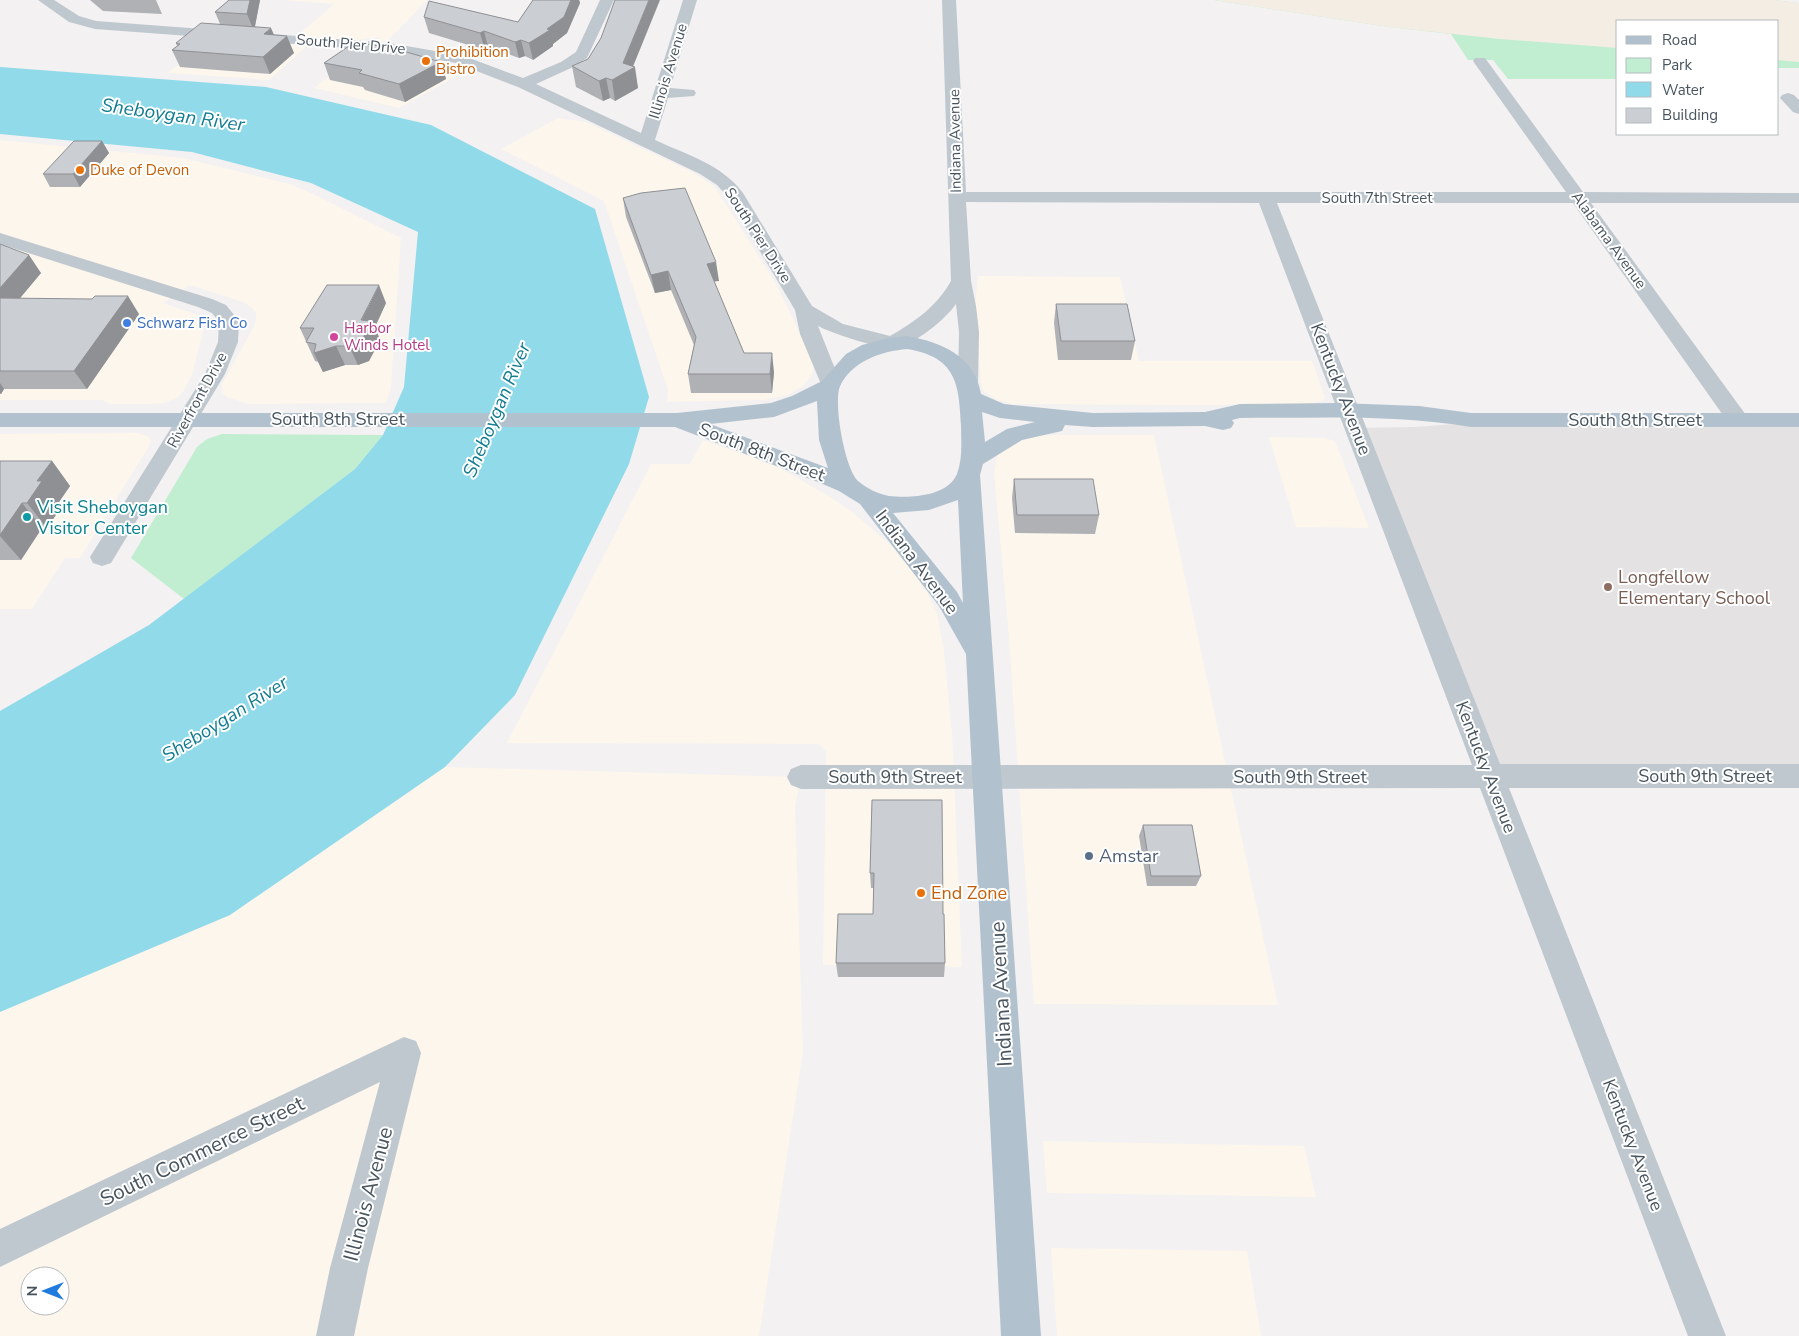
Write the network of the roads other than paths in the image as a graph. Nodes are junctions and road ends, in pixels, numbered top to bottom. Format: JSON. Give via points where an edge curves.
{"nodes":[{"id":1,"x":45,"y":0,"type":"edge"},
{"id":2,"x":607,"y":0,"type":"edge"},
{"id":3,"x":690,"y":0,"type":"edge"},
{"id":4,"x":949,"y":0,"type":"edge"},
{"id":5,"x":1480,"y":61,"type":"dead end"},
{"id":6,"x":523,"y":84,"type":"junction"},
{"id":7,"x":662,"y":92,"type":"junction"},
{"id":8,"x":688,"y":93,"type":"dead end"},
{"id":9,"x":646,"y":142,"type":"junction"},
{"id":10,"x":956,"y":197,"type":"junction"},
{"id":11,"x":1266,"y":198,"type":"junction"},
{"id":12,"x":1579,"y":198,"type":"junction"},
{"id":13,"x":1799,"y":198,"type":"edge"},
{"id":14,"x":0,"y":238,"type":"edge"},
{"id":15,"x":961,"y":281,"type":"junction"},
{"id":16,"x":805,"y":310,"type":"junction"},
{"id":17,"x":894,"y":342,"type":"junction"},
{"id":18,"x":830,"y":385,"type":"junction"},
{"id":19,"x":968,"y":390,"type":"junction"},
{"id":20,"x":188,"y":419,"type":"junction"},
{"id":21,"x":0,"y":420,"type":"edge"},
{"id":22,"x":677,"y":420,"type":"junction"},
{"id":23,"x":1093,"y":420,"type":"junction"},
{"id":24,"x":1353,"y":420,"type":"junction"},
{"id":25,"x":1738,"y":420,"type":"junction"},
{"id":26,"x":1799,"y":420,"type":"edge"},
{"id":27,"x":971,"y":468,"type":"junction"},
{"id":28,"x":848,"y":485,"type":"junction"},
{"id":29,"x":870,"y":499,"type":"junction"},
{"id":30,"x":102,"y":557,"type":"dead end"},
{"id":31,"x":978,"y":652,"type":"junction"},
{"id":32,"x":1799,"y":776,"type":"edge"},
{"id":33,"x":801,"y":777,"type":"dead end"},
{"id":34,"x":988,"y":777,"type":"junction"},
{"id":35,"x":1490,"y":777,"type":"junction"},
{"id":36,"x":404,"y":1053,"type":"joint"},
{"id":37,"x":0,"y":1248,"type":"edge"},
{"id":38,"x":335,"y":1336,"type":"edge"},
{"id":39,"x":1021,"y":1336,"type":"edge"},
{"id":40,"x":1707,"y":1336,"type":"edge"}],
"edges":[{"from":1,"to":6,"type":"street","name":"South Pier Drive","via":[[74,19],[95,24],[406,49],[459,59]]},
{"from":2,"to":6,"type":"street","via":[[582,54],[566,65]]},
{"from":3,"to":7,"type":"street","name":"Illinois Avenue"},
{"from":4,"to":10,"type":"street","name":"Indiana Avenue"},
{"from":5,"to":12,"type":"street","name":"Alabama Avenue"},
{"from":6,"to":9,"type":"street","name":"South Pier Drive"},
{"from":7,"to":8,"type":"street"},
{"from":7,"to":9,"type":"street","name":"Illinois Avenue"},
{"from":9,"to":16,"type":"street","name":"South Pier Drive","via":[[706,170],[734,192]]},
{"from":10,"to":11,"type":"street","name":"South 7th Street"},
{"from":10,"to":15,"type":"street","name":"Indiana Avenue"},
{"from":11,"to":12,"type":"street","name":"South 7th Street"},
{"from":11,"to":24,"type":"street","name":"Kentucky Avenue"},
{"from":12,"to":13,"type":"street","name":"South 7th Street"},
{"from":12,"to":25,"type":"street","name":"Alabama Avenue"},
{"from":14,"to":20,"type":"street","name":"Riverfront Drive","via":[[194,299],[224,314],[230,325],[223,357]]},
{"from":15,"to":17,"type":"street","via":[[940,313]]},
{"from":15,"to":19,"type":"street","name":"Indiana Avenue","via":[[968,310]]},
{"from":16,"to":17,"type":"street","name":"South Pier Drive","via":[[836,328]]},
{"from":16,"to":18,"type":"street","name":"South Pier Drive","via":[[810,334]]},
{"from":17,"to":18,"type":"main road","via":[[865,352],[846,364]]},
{"from":17,"to":19,"type":"main road","via":[[918,344],[940,352],[953,363]]},
{"from":18,"to":22,"type":"main road","name":"South 8th Street","via":[[774,410]]},
{"from":18,"to":28,"type":"main road","via":[[828,429],[831,449]]},
{"from":19,"to":23,"type":"main road","name":"South 8th Street","via":[[1000,411]]},
{"from":19,"to":27,"type":"main road","via":[[973,445]]},
{"from":20,"to":21,"type":"main road","name":"South 8th Street"},
{"from":20,"to":22,"type":"main road","name":"South 8th Street"},
{"from":20,"to":30,"type":"street","name":"Riverfront Drive"},
{"from":22,"to":28,"type":"main road","name":"South 8th Street"},
{"from":23,"to":24,"type":"main road","name":"South 8th Street","via":[[1205,419],[1262,427]]},
{"from":23,"to":27,"type":"main road","name":"South 8th Street","via":[[1016,434]]},
{"from":24,"to":25,"type":"main road","name":"South 8th Street","via":[[1438,426],[1471,420]]},
{"from":24,"to":35,"type":"street","name":"Kentucky Avenue"},
{"from":25,"to":26,"type":"main road","name":"South 8th Street"},
{"from":27,"to":29,"type":"main road","via":[[954,493],[937,500],[905,504]]},
{"from":27,"to":31,"type":"main road","name":"Indiana Avenue"},
{"from":28,"to":29,"type":"main road"},
{"from":29,"to":31,"type":"main road","name":"Indiana Avenue","via":[[948,599]]},
{"from":31,"to":34,"type":"main road","name":"Indiana Avenue"},
{"from":32,"to":35,"type":"street","name":"South 9th Street"},
{"from":33,"to":34,"type":"street","name":"South 9th Street"},
{"from":34,"to":35,"type":"street","name":"South 9th Street"},
{"from":34,"to":39,"type":"main road","name":"Indiana Avenue"},
{"from":35,"to":40,"type":"street","name":"Kentucky Avenue"},
{"from":36,"to":37,"type":"street","name":"South Commerce Street"},
{"from":36,"to":38,"type":"street","name":"Illinois Avenue","via":[[348,1268]]}]}
